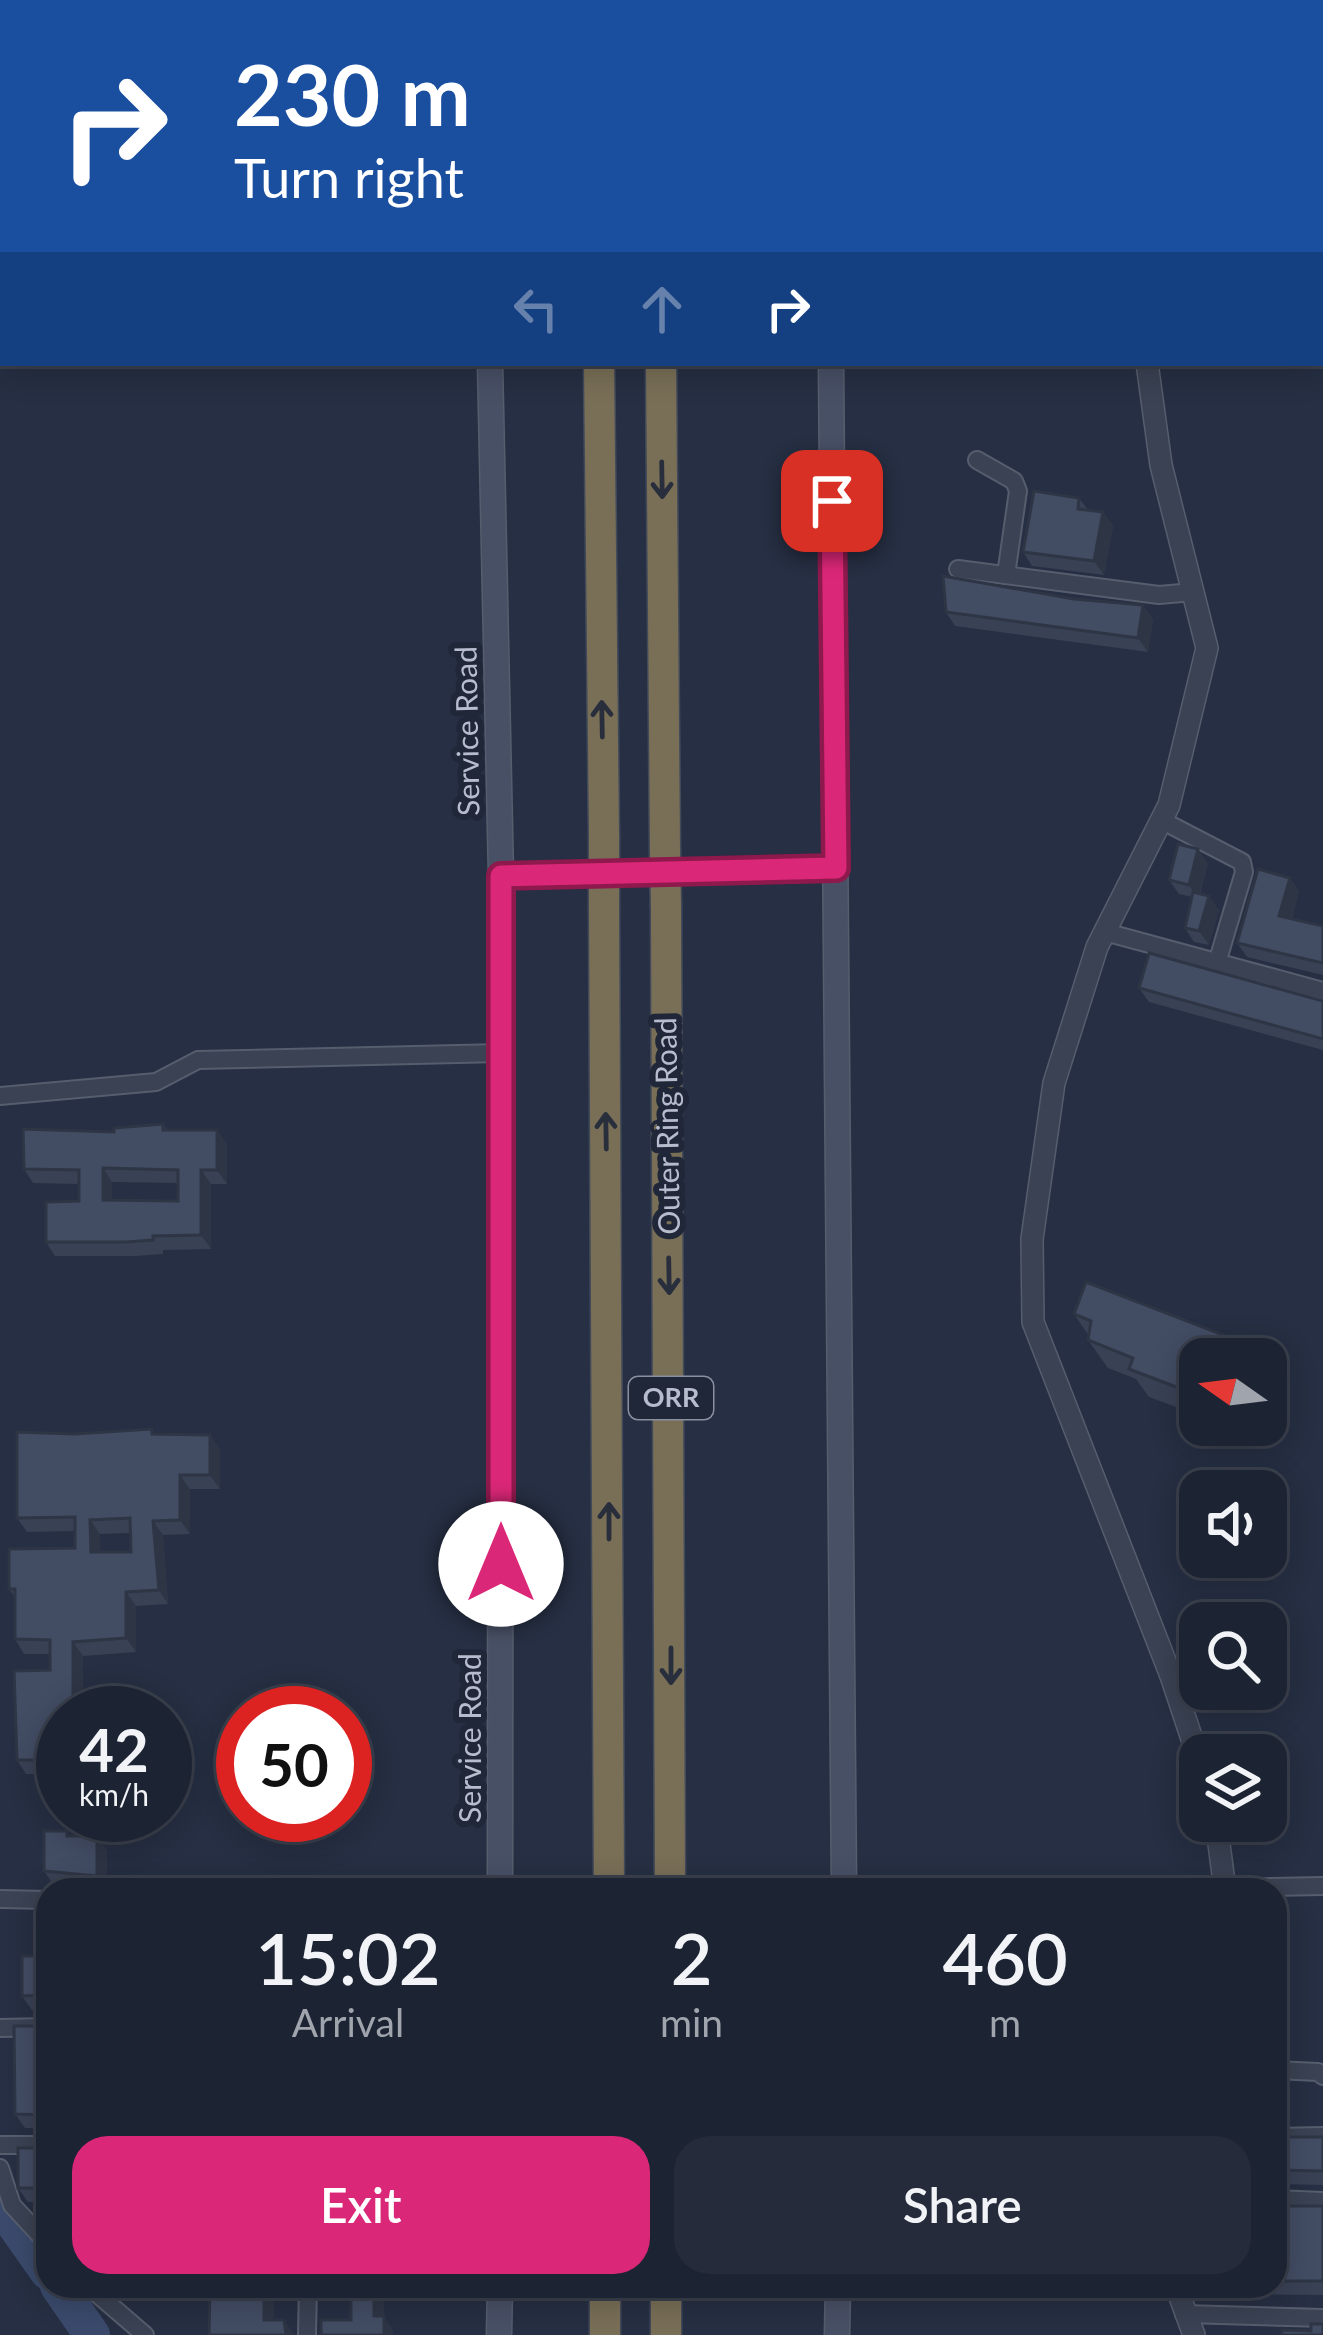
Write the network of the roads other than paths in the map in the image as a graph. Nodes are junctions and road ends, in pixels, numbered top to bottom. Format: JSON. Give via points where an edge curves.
{"nodes":[{"id":1,"x":490,"y":366,"type":"edge"},
{"id":2,"x":599,"y":366,"type":"edge"},
{"id":3,"x":661,"y":366,"type":"edge"},
{"id":4,"x":830,"y":366,"type":"edge"},
{"id":5,"x":1147,"y":366,"type":"edge"},
{"id":6,"x":977,"y":460,"type":"dead end"},
{"id":7,"x":958,"y":569,"type":"dead end"},
{"id":8,"x":1006,"y":575,"type":"junction"},
{"id":9,"x":1192,"y":592,"type":"junction"},
{"id":10,"x":1161,"y":820,"type":"junction"},
{"id":11,"x":836,"y":868,"type":"junction"},
{"id":12,"x":501,"y":876,"type":"junction"},
{"id":13,"x":1105,"y":932,"type":"junction"},
{"id":14,"x":1217,"y":962,"type":"junction"},
{"id":15,"x":1323,"y":992,"type":"edge"},
{"id":16,"x":501,"y":1052,"type":"junction"},
{"id":17,"x":0,"y":1096,"type":"edge"},
{"id":18,"x":1190,"y":1734,"type":"edge"},
{"id":19,"x":1219,"y":1842,"type":"edge"},
{"id":20,"x":500,"y":1878,"type":"edge"},
{"id":21,"x":609,"y":1878,"type":"edge"},
{"id":22,"x":670,"y":1878,"type":"edge"},
{"id":23,"x":844,"y":1878,"type":"edge"},
{"id":24,"x":1224,"y":1878,"type":"edge"},
{"id":25,"x":1323,"y":1886,"type":"edge"},
{"id":26,"x":1287,"y":1887,"type":"edge"},
{"id":27,"x":0,"y":1899,"type":"edge"},
{"id":28,"x":36,"y":1900,"type":"edge"},
{"id":29,"x":36,"y":2027,"type":"edge"},
{"id":30,"x":0,"y":2028,"type":"edge"},
{"id":31,"x":1287,"y":2071,"type":"edge"},
{"id":32,"x":1323,"y":2076,"type":"edge"},
{"id":33,"x":1323,"y":2136,"type":"edge"},
{"id":34,"x":1287,"y":2137,"type":"edge"},
{"id":35,"x":0,"y":2145,"type":"edge"},
{"id":36,"x":36,"y":2145,"type":"edge"},
{"id":37,"x":0,"y":2168,"type":"edge"},
{"id":38,"x":1287,"y":2199,"type":"edge"},
{"id":39,"x":1323,"y":2200,"type":"edge"},
{"id":40,"x":36,"y":2231,"type":"edge"},
{"id":41,"x":102,"y":2298,"type":"edge"},
{"id":42,"x":308,"y":2298,"type":"edge"},
{"id":43,"x":500,"y":2298,"type":"edge"},
{"id":44,"x":605,"y":2298,"type":"edge"},
{"id":45,"x":666,"y":2298,"type":"edge"},
{"id":46,"x":838,"y":2298,"type":"edge"},
{"id":47,"x":1323,"y":2318,"type":"edge"},
{"id":48,"x":1189,"y":2325,"type":"edge"},
{"id":49,"x":145,"y":2335,"type":"edge"},
{"id":50,"x":308,"y":2335,"type":"edge"},
{"id":51,"x":500,"y":2335,"type":"edge"},
{"id":52,"x":605,"y":2335,"type":"edge"},
{"id":53,"x":666,"y":2335,"type":"edge"},
{"id":54,"x":837,"y":2335,"type":"edge"}],
"edges":[{"from":1,"to":12,"type":"main road","name":"Service Road"},
{"from":21,"to":2,"type":"highway","name":"Outer Ring Road","number":"ORR","one_way":true,"bridge":true},
{"from":3,"to":22,"type":"highway","name":"Outer Ring Road","number":"ORR","one_way":true,"bridge":true},
{"from":4,"to":11,"type":"main road"},
{"from":5,"to":9,"type":"street"},
{"from":6,"to":8,"type":"street","via":[[1018,491]]},
{"from":7,"to":8,"type":"street"},
{"from":8,"to":9,"type":"street"},
{"from":9,"to":10,"type":"street","via":[[1207,648]]},
{"from":10,"to":13,"type":"street"},
{"from":10,"to":14,"type":"street","via":[[1242,862]]},
{"from":11,"to":12,"type":"main road"},
{"from":11,"to":23,"type":"main road"},
{"from":12,"to":16,"type":"main road","name":"Service Road"},
{"from":13,"to":14,"type":"street"},
{"from":13,"to":18,"type":"street","via":[[1054,1083],[1032,1239],[1033,1322]]},
{"from":14,"to":15,"type":"street"},
{"from":16,"to":17,"type":"street","via":[[198,1060],[156,1082]]},
{"from":16,"to":20,"type":"main road","name":"Service Road"},
{"from":19,"to":24,"type":"street"},
{"from":25,"to":26,"type":"street"},
{"from":27,"to":28,"type":"street"},
{"from":29,"to":30,"type":"street"},
{"from":31,"to":32,"type":"street"},
{"from":33,"to":34,"type":"street"},
{"from":35,"to":36,"type":"street"},
{"from":37,"to":40,"type":"street","via":[[12,2206]]},
{"from":38,"to":39,"type":"street"},
{"from":41,"to":49,"type":"street"},
{"from":42,"to":50,"type":"street"},
{"from":43,"to":51,"type":"main road"},
{"from":44,"to":52,"type":"highway"},
{"from":45,"to":53,"type":"highway"},
{"from":46,"to":54,"type":"main road"},
{"from":47,"to":48,"type":"street"}]}
